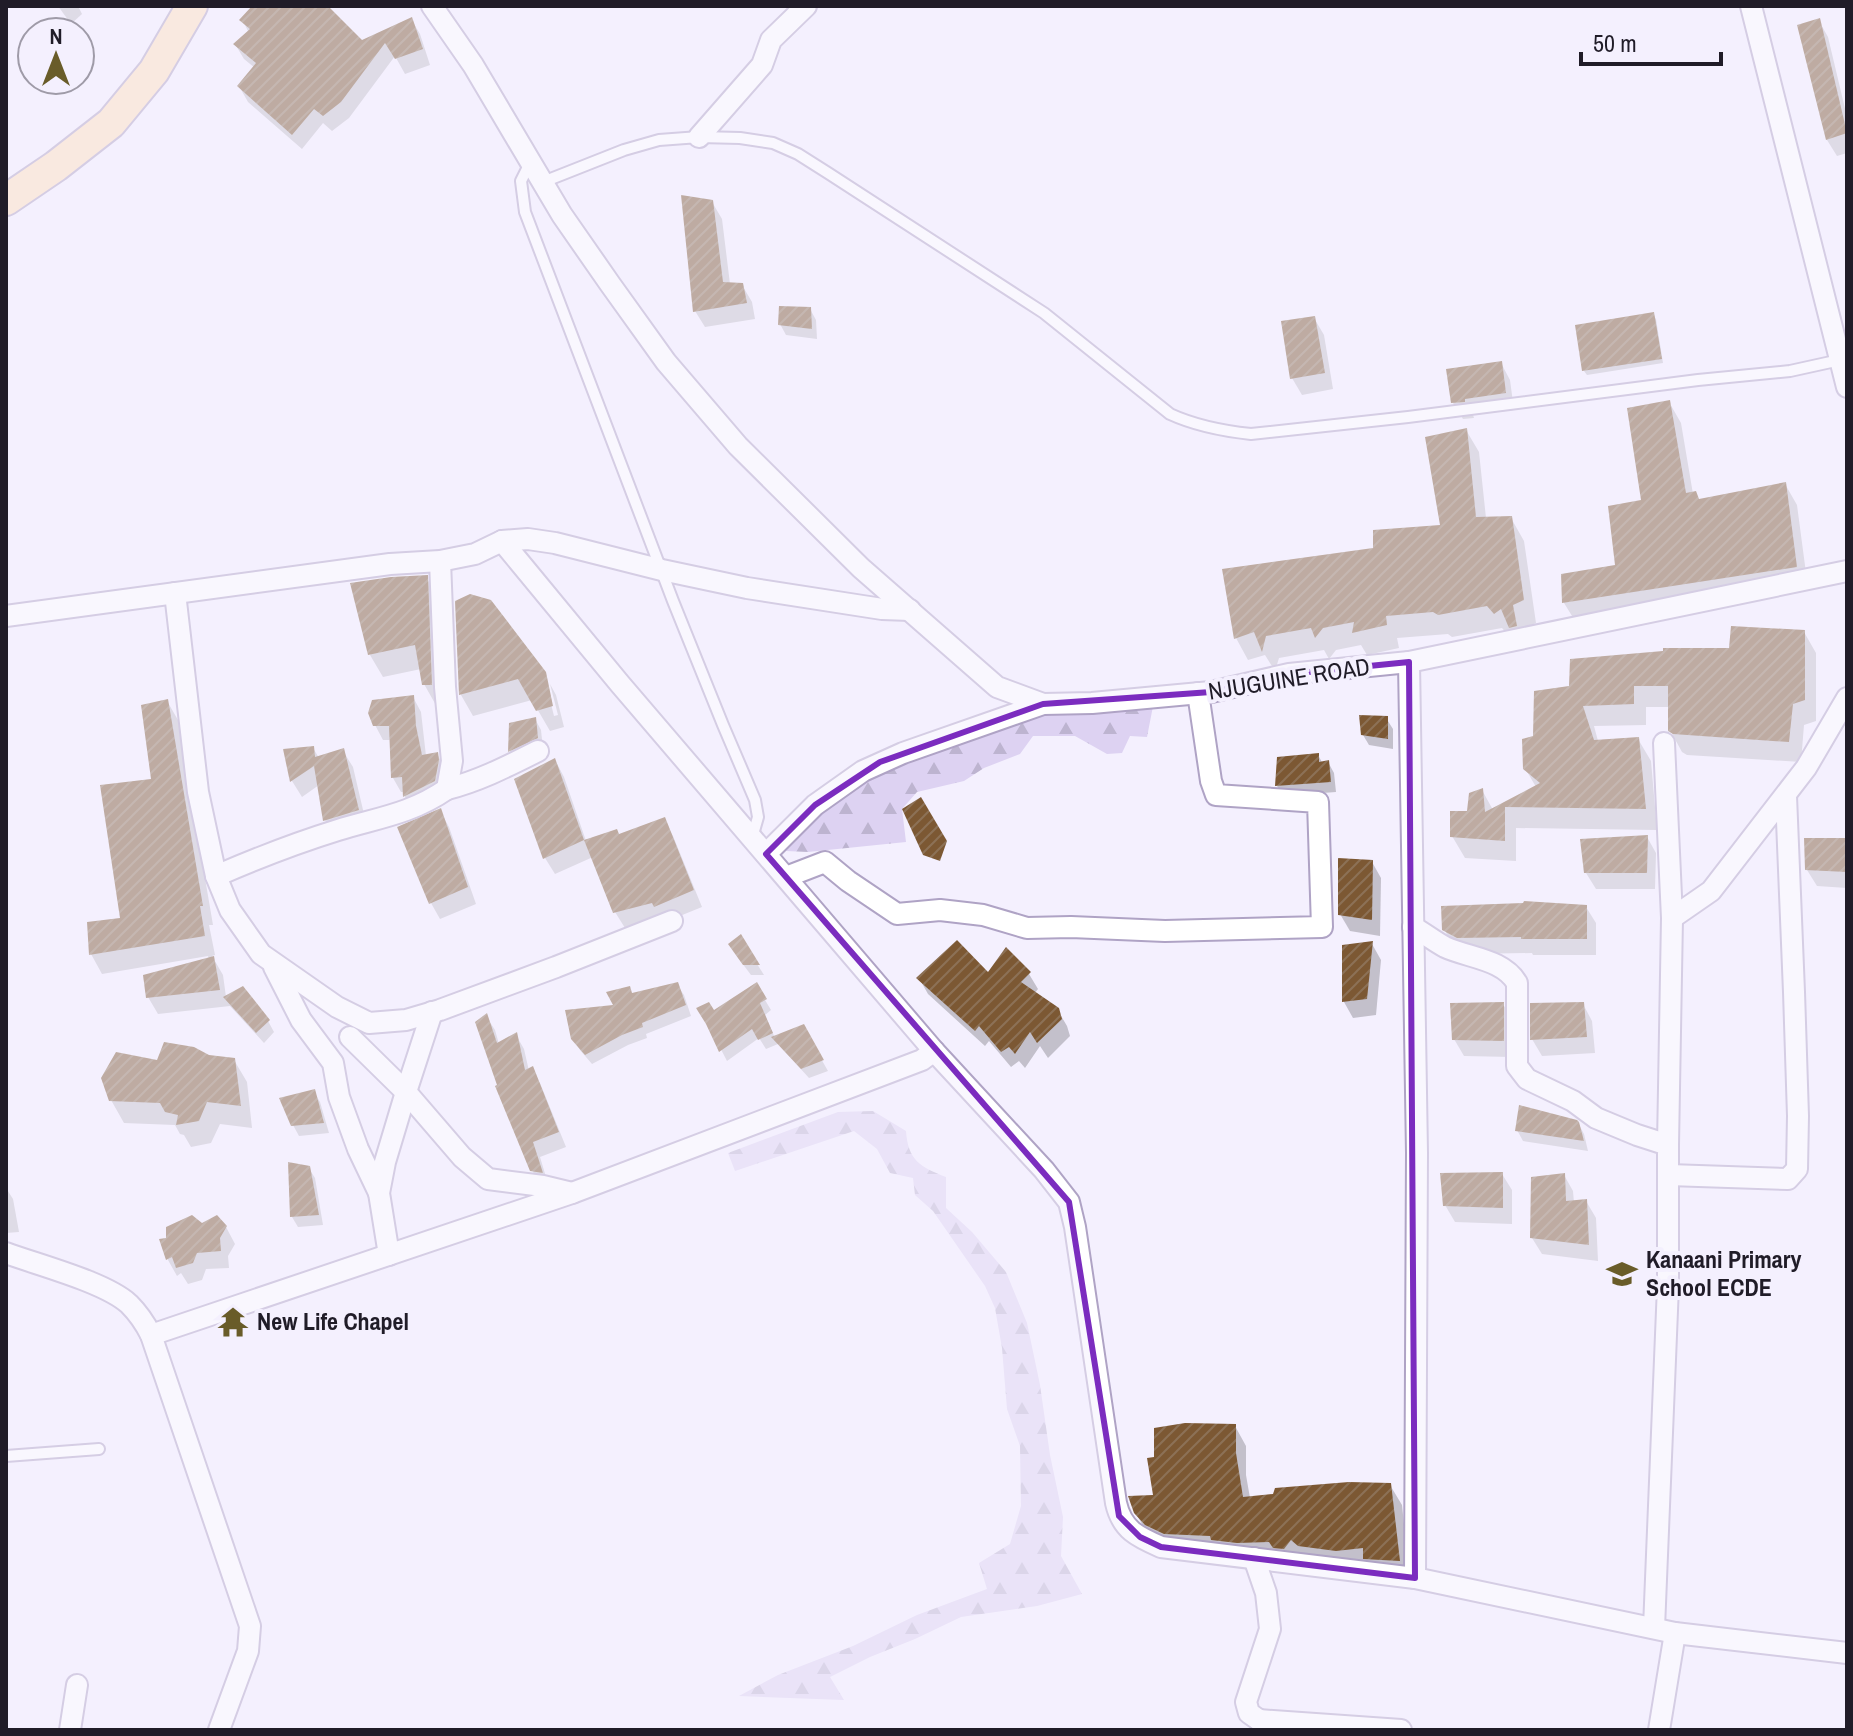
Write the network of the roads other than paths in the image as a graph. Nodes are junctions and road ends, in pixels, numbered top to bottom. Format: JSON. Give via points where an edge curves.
{"nodes":[{"id":1,"x":192,"y":6,"type":"edge"},
{"id":2,"x":432,"y":6,"type":"edge"},
{"id":3,"x":806,"y":6,"type":"edge"},
{"id":4,"x":1751,"y":6,"type":"edge"},
{"id":5,"x":699,"y":137,"type":"junction"},
{"id":6,"x":530,"y":161,"type":"junction"},
{"id":7,"x":543,"y":182,"type":"junction"},
{"id":8,"x":6,"y":200,"type":"edge"},
{"id":9,"x":1840,"y":360,"type":"junction"},
{"id":10,"x":1847,"y":387,"type":"edge"},
{"id":11,"x":502,"y":541,"type":"junction"},
{"id":12,"x":440,"y":561,"type":"junction"},
{"id":13,"x":662,"y":570,"type":"junction"},
{"id":14,"x":1847,"y":571,"type":"edge"},
{"id":15,"x":175,"y":593,"type":"junction"},
{"id":16,"x":910,"y":610,"type":"junction"},
{"id":17,"x":6,"y":616,"type":"edge"},
{"id":18,"x":1409,"y":662,"type":"junction"},
{"id":19,"x":1198,"y":693,"type":"junction"},
{"id":20,"x":1847,"y":698,"type":"edge"},
{"id":21,"x":1043,"y":704,"type":"junction"},
{"id":22,"x":1664,"y":743,"type":"dead end"},
{"id":23,"x":538,"y":751,"type":"dead end"},
{"id":24,"x":447,"y":789,"type":"junction"},
{"id":25,"x":1786,"y":796,"type":"junction"},
{"id":26,"x":752,"y":838,"type":"junction"},
{"id":27,"x":766,"y":854,"type":"junction"},
{"id":28,"x":216,"y":876,"type":"junction"},
{"id":29,"x":786,"y":877,"type":"junction"},
{"id":30,"x":1672,"y":918,"type":"junction"},
{"id":31,"x":672,"y":921,"type":"dead end"},
{"id":32,"x":1413,"y":927,"type":"junction"},
{"id":33,"x":271,"y":962,"type":"junction"},
{"id":34,"x":432,"y":1012,"type":"junction"},
{"id":35,"x":369,"y":1023,"type":"junction"},
{"id":36,"x":350,"y":1037,"type":"junction"},
{"id":37,"x":934,"y":1051,"type":"junction"},
{"id":38,"x":327,"y":1055,"type":"junction"},
{"id":39,"x":406,"y":1092,"type":"junction"},
{"id":40,"x":1668,"y":1145,"type":"junction"},
{"id":41,"x":1669,"y":1175,"type":"junction"},
{"id":42,"x":379,"y":1193,"type":"junction"},
{"id":43,"x":572,"y":1193,"type":"junction"},
{"id":44,"x":6,"y":1253,"type":"edge"},
{"id":45,"x":389,"y":1255,"type":"junction"},
{"id":46,"x":151,"y":1335,"type":"junction"},
{"id":47,"x":99,"y":1449,"type":"dead end"},
{"id":48,"x":6,"y":1456,"type":"edge"},
{"id":49,"x":1254,"y":1558,"type":"junction"},
{"id":50,"x":1415,"y":1578,"type":"junction"},
{"id":51,"x":1654,"y":1628,"type":"junction"},
{"id":52,"x":1675,"y":1633,"type":"junction"},
{"id":53,"x":1847,"y":1653,"type":"edge"},
{"id":54,"x":77,"y":1685,"type":"dead end"},
{"id":55,"x":1259,"y":1725,"type":"edge"},
{"id":56,"x":70,"y":1730,"type":"edge"},
{"id":57,"x":219,"y":1730,"type":"edge"},
{"id":58,"x":1398,"y":1730,"type":"edge"},
{"id":59,"x":1659,"y":1730,"type":"edge"}],
"edges":[{"from":1,"to":8,"type":"main road","via":[[154,71],[111,123]]},
{"from":2,"to":6,"type":"street"},
{"from":3,"to":5,"type":"street","via":[[771,40],[762,65]]},
{"from":4,"to":9,"type":"street"},
{"from":5,"to":7,"type":"lane","via":[[624,150]]},
{"from":5,"to":9,"type":"lane","via":[[773,143],[798,154],[1044,313],[1170,414],[1217,429],[1251,434],[1392,419],[1790,371]]},
{"from":6,"to":7,"type":"street"},
{"from":6,"to":13,"type":"lane","via":[[521,181],[525,212]]},
{"from":7,"to":16,"type":"street","via":[[666,362],[738,446]]},
{"from":9,"to":10,"type":"street"},
{"from":11,"to":12,"type":"street","via":[[475,554]]},
{"from":11,"to":13,"type":"street","via":[[555,543]]},
{"from":11,"to":26,"type":"street"},
{"from":12,"to":15,"type":"street"},
{"from":12,"to":24,"type":"street","via":[[452,761]]},
{"from":13,"to":16,"type":"street","via":[[824,601]]},
{"from":13,"to":26,"type":"lane","via":[[755,800],[758,817]]},
{"from":14,"to":18,"type":"street","name":"NJUGUINE ROAD"},
{"from":15,"to":17,"type":"street"},
{"from":15,"to":28,"type":"street","via":[[198,792]]},
{"from":16,"to":21,"type":"street","via":[[997,687]]},
{"from":18,"to":19,"type":"street","name":"NJUGUINE ROAD","via":[[1289,674]]},
{"from":18,"to":32,"type":"street"},
{"from":19,"to":21,"type":"street","name":"NJUGUINE ROAD"},
{"from":19,"to":29,"type":"street","via":[[1216,795],[1318,802],[1322,927],[1027,928],[940,910],[897,914],[825,862]]},
{"from":20,"to":25,"type":"street"},
{"from":21,"to":27,"type":"street","name":"NJUGUINE ROAD","via":[[863,771],[815,805]]},
{"from":22,"to":30,"type":"street"},
{"from":23,"to":24,"type":"street"},
{"from":24,"to":28,"type":"street","via":[[411,809]]},
{"from":25,"to":30,"type":"street","via":[[1711,891]]},
{"from":25,"to":41,"type":"street","via":[[1797,1169],[1788,1179]]},
{"from":26,"to":27,"type":"street"},
{"from":27,"to":29,"type":"street"},
{"from":28,"to":33,"type":"street","via":[[230,910]]},
{"from":29,"to":37,"type":"street"},
{"from":30,"to":40,"type":"street"},
{"from":31,"to":34,"type":"street"},
{"from":32,"to":40,"type":"street","via":[[1446,947],[1511,973],[1517,983],[1517,1066],[1527,1079],[1596,1118]]},
{"from":32,"to":50,"type":"street"},
{"from":33,"to":35,"type":"street"},
{"from":33,"to":38,"type":"street","via":[[301,1020]]},
{"from":34,"to":35,"type":"street"},
{"from":34,"to":39,"type":"street"},
{"from":35,"to":36,"type":"street"},
{"from":36,"to":38,"type":"street"},
{"from":36,"to":39,"type":"street"},
{"from":37,"to":43,"type":"street"},
{"from":37,"to":49,"type":"street","via":[[1069,1202],[1119,1516],[1130,1530],[1161,1547]]},
{"from":38,"to":42,"type":"street","via":[[358,1149]]},
{"from":39,"to":42,"type":"street"},
{"from":39,"to":43,"type":"street","via":[[488,1179]]},
{"from":40,"to":41,"type":"street"},
{"from":41,"to":51,"type":"street"},
{"from":42,"to":45,"type":"street"},
{"from":43,"to":45,"type":"street"},
{"from":44,"to":46,"type":"street","via":[[107,1290],[127,1302]]},
{"from":45,"to":46,"type":"street"},
{"from":46,"to":57,"type":"street","via":[[250,1626],[248,1651]]},
{"from":47,"to":48,"type":"lane"},
{"from":49,"to":50,"type":"street"},
{"from":49,"to":55,"type":"street","via":[[1266,1593],[1270,1629],[1246,1702]]},
{"from":50,"to":51,"type":"street"},
{"from":51,"to":52,"type":"street"},
{"from":52,"to":53,"type":"street"},
{"from":52,"to":59,"type":"street"},
{"from":54,"to":56,"type":"street"},
{"from":55,"to":58,"type":"street"}]}
